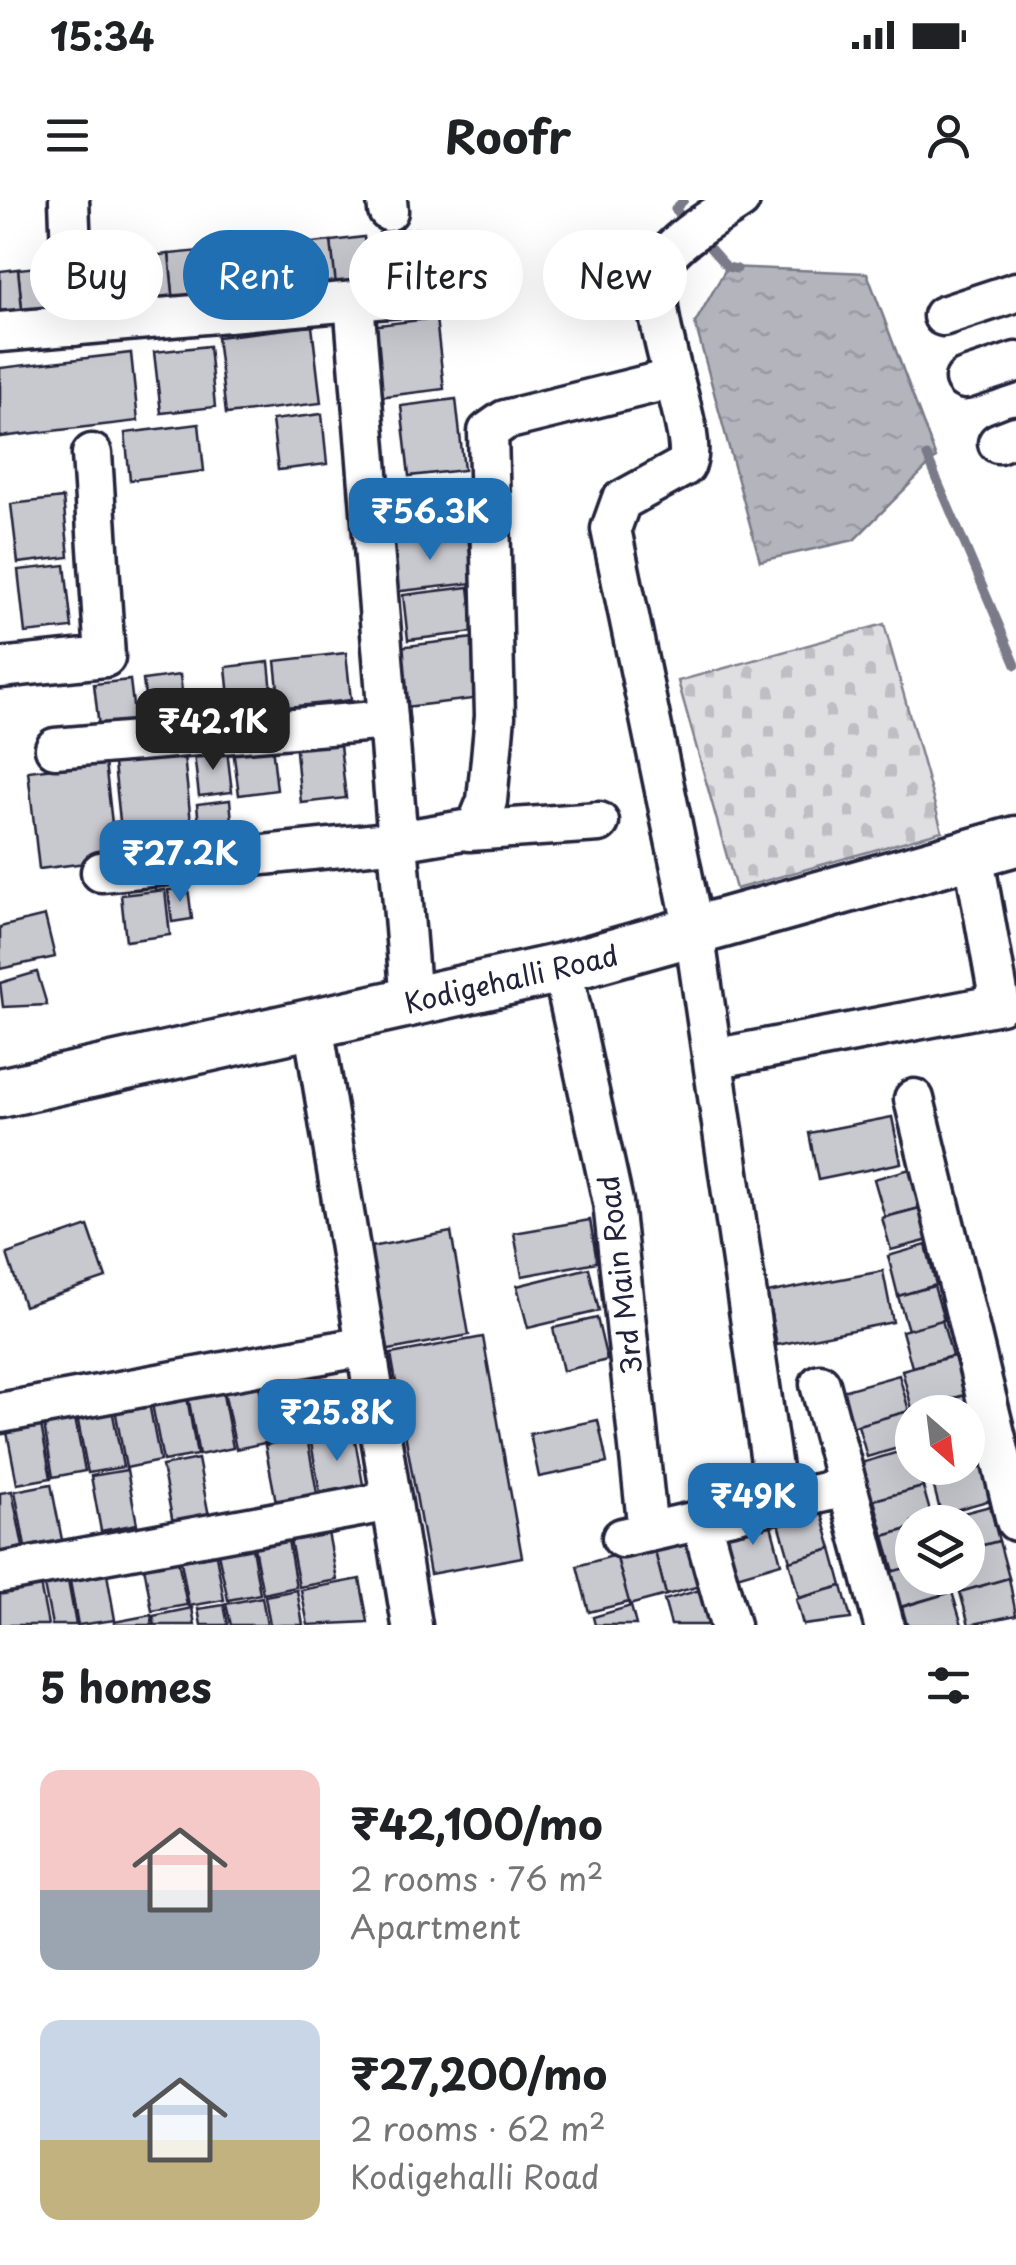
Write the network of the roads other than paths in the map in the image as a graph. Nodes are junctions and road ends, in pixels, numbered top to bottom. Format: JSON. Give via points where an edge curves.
{"nodes":[{"id":1,"x":69,"y":200,"type":"edge"},
{"id":2,"x":740,"y":200,"type":"edge"},
{"id":3,"x":1016,"y":292,"type":"edge"},
{"id":4,"x":349,"y":301,"type":"edge"},
{"id":5,"x":943,"y":316,"type":"dead end"},
{"id":6,"x":356,"y":320,"type":"edge"},
{"id":7,"x":74,"y":326,"type":"junction"},
{"id":8,"x":0,"y":332,"type":"edge"},
{"id":9,"x":1016,"y":362,"type":"edge"},
{"id":10,"x":671,"y":379,"type":"junction"},
{"id":11,"x":965,"y":380,"type":"dead end"},
{"id":12,"x":92,"y":454,"type":"dead end"},
{"id":13,"x":0,"y":668,"type":"edge"},
{"id":14,"x":388,"y":720,"type":"junction"},
{"id":15,"x":55,"y":748,"type":"dead end"},
{"id":16,"x":599,"y":822,"type":"dead end"},
{"id":17,"x":469,"y":832,"type":"junction"},
{"id":18,"x":398,"y":840,"type":"junction"},
{"id":19,"x":994,"y":847,"type":"edge"},
{"id":20,"x":101,"y":872,"type":"dead end"},
{"id":21,"x":694,"y":931,"type":"junction"},
{"id":22,"x":562,"y":968,"type":"junction"},
{"id":23,"x":411,"y":1002,"type":"junction"},
{"id":24,"x":312,"y":1024,"type":"junction"},
{"id":25,"x":713,"y":1060,"type":"junction"},
{"id":26,"x":0,"y":1093,"type":"edge"},
{"id":27,"x":914,"y":1100,"type":"dead end"},
{"id":28,"x":366,"y":1346,"type":"junction"},
{"id":29,"x":820,"y":1384,"type":"dead end"},
{"id":30,"x":0,"y":1413,"type":"edge"},
{"id":31,"x":847,"y":1487,"type":"junction"},
{"id":32,"x":391,"y":1502,"type":"junction"},
{"id":33,"x":777,"y":1503,"type":"junction"},
{"id":34,"x":701,"y":1520,"type":"junction"},
{"id":35,"x":1016,"y":1521,"type":"edge"},
{"id":36,"x":0,"y":1573,"type":"edge"},
{"id":37,"x":412,"y":1625,"type":"edge"},
{"id":38,"x":730,"y":1625,"type":"edge"},
{"id":39,"x":884,"y":1625,"type":"edge"}],
"edges":[{"from":1,"to":7,"type":"street"},
{"from":2,"to":10,"type":"street","via":[[695,231],[659,268],[658,308]]},
{"from":3,"to":5,"type":"street"},
{"from":4,"to":7,"type":"street"},
{"from":6,"to":14,"type":"street"},
{"from":7,"to":8,"type":"street"},
{"from":9,"to":11,"type":"street"},
{"from":10,"to":17,"type":"street","via":[[504,420],[488,432],[494,716],[484,817]]},
{"from":10,"to":21,"type":"street","via":[[692,457],[621,501],[611,528]]},
{"from":12,"to":13,"type":"street","via":[[105,656]]},
{"from":14,"to":15,"type":"street"},
{"from":14,"to":18,"type":"street"},
{"from":16,"to":17,"type":"street"},
{"from":17,"to":18,"type":"street"},
{"from":18,"to":20,"type":"street"},
{"from":18,"to":23,"type":"street"},
{"from":19,"to":21,"type":"main road","name":"Kodigehalli Road"},
{"from":19,"to":25,"type":"street","via":[[1000,1004]]},
{"from":21,"to":22,"type":"main road","name":"Kodigehalli Road"},
{"from":21,"to":25,"type":"street"},
{"from":22,"to":23,"type":"main road","name":"Kodigehalli Road"},
{"from":22,"to":34,"type":"street","name":"3rd Main Road","via":[[613,1202],[635,1535]]},
{"from":23,"to":24,"type":"main road","name":"Kodigehalli Road"},
{"from":24,"to":26,"type":"main road","name":"Kodigehalli Road"},
{"from":24,"to":28,"type":"street"},
{"from":25,"to":33,"type":"street"},
{"from":27,"to":35,"type":"street"},
{"from":28,"to":30,"type":"street"},
{"from":28,"to":32,"type":"street"},
{"from":29,"to":31,"type":"street"},
{"from":31,"to":33,"type":"street","name":"3rd Main Road"},
{"from":31,"to":39,"type":"street"},
{"from":32,"to":36,"type":"street"},
{"from":32,"to":37,"type":"street"},
{"from":33,"to":34,"type":"street","name":"3rd Main Road"},
{"from":34,"to":38,"type":"street"}]}
